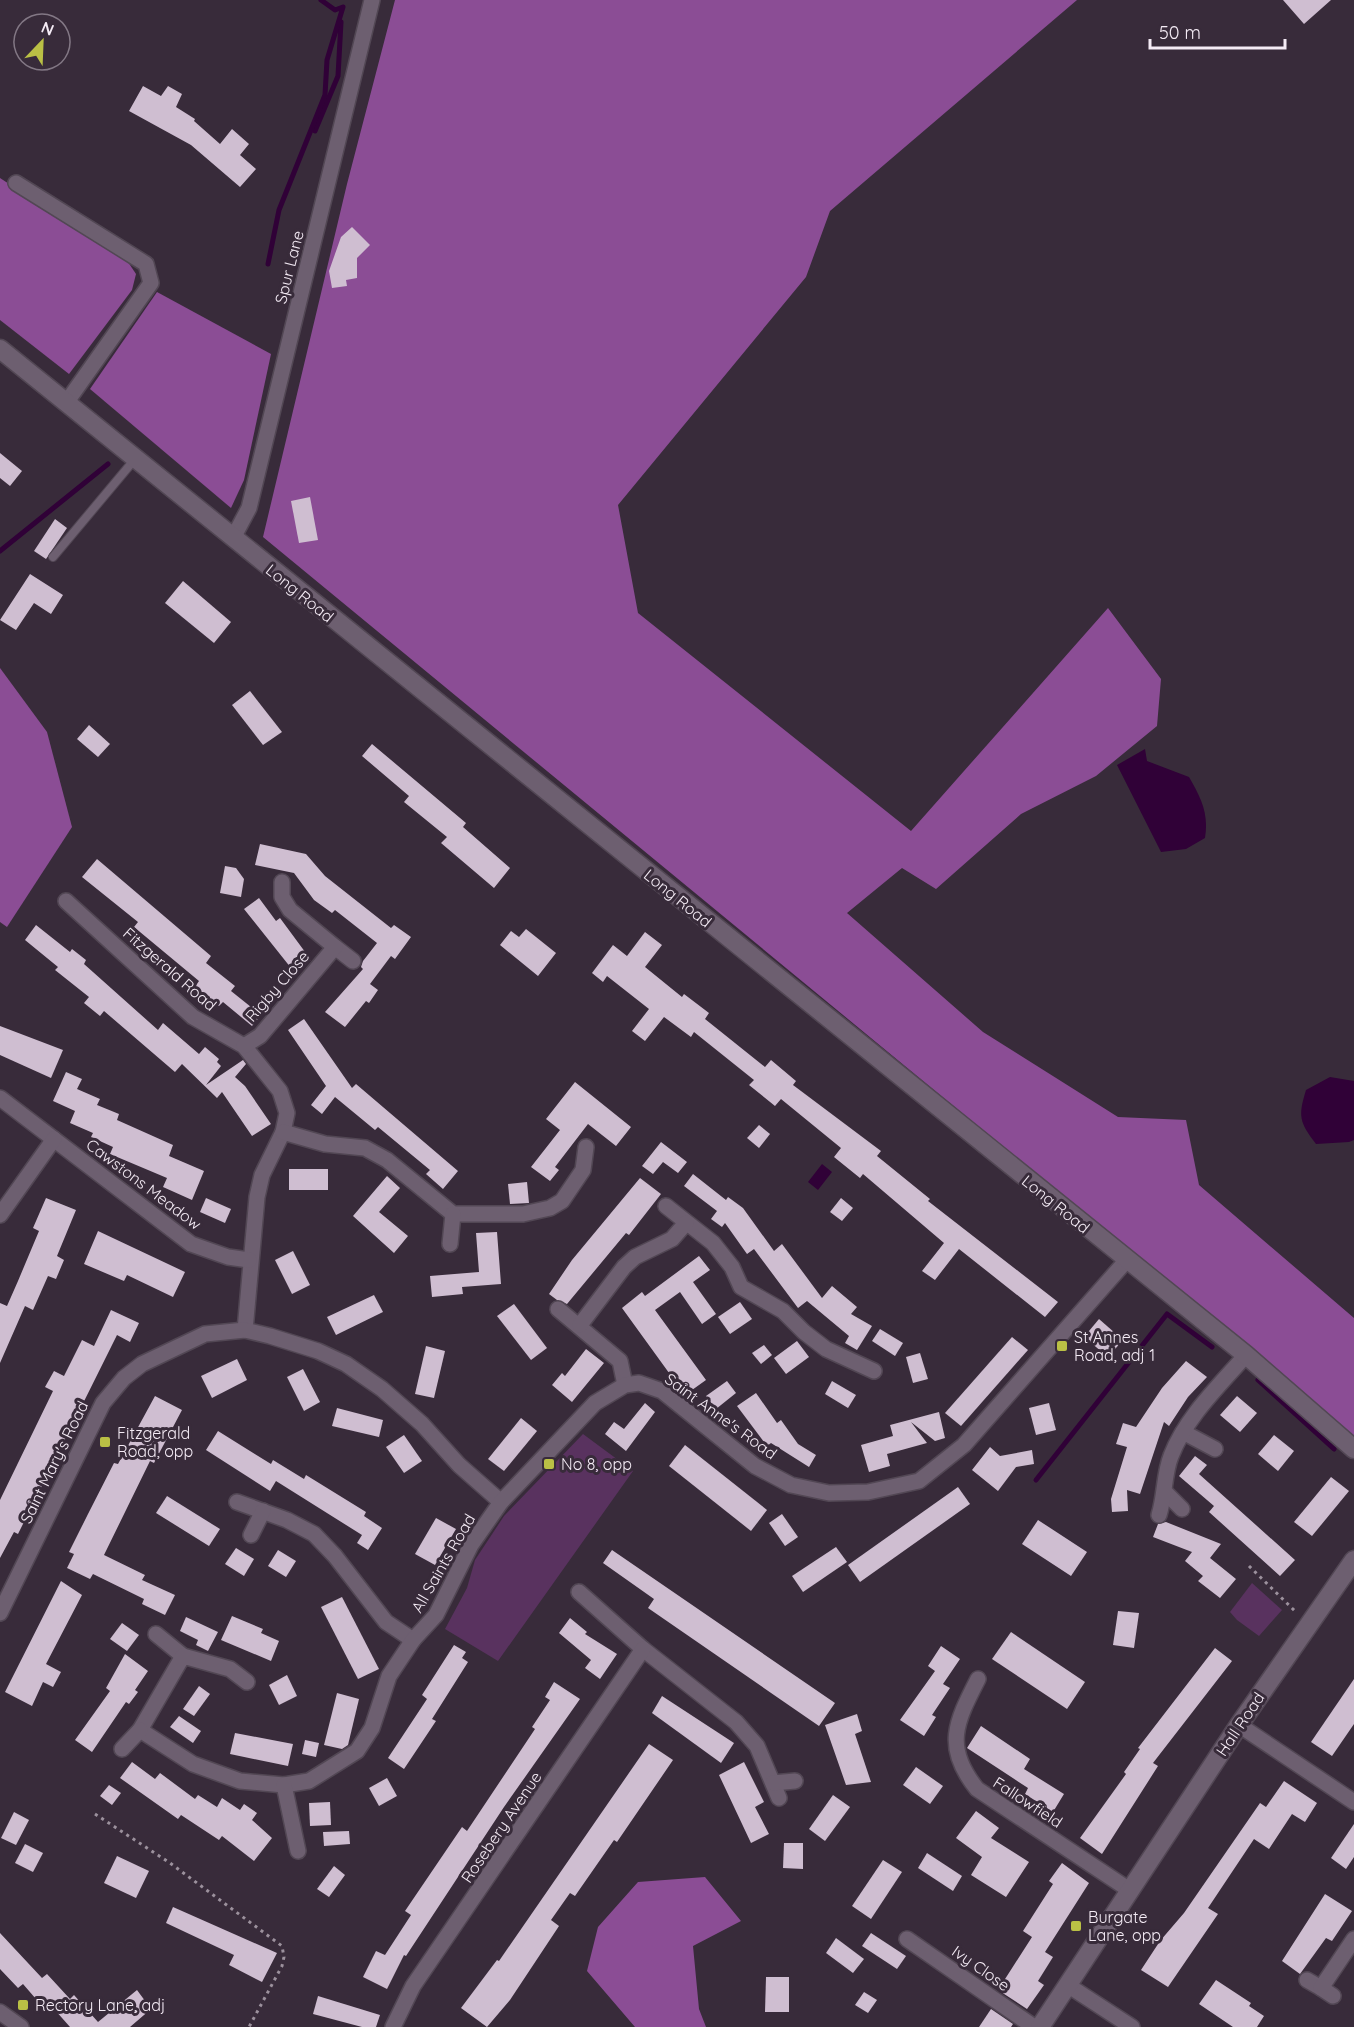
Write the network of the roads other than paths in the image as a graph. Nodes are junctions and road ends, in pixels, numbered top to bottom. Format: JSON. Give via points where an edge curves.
{"nodes":[{"id":1,"x":372,"y":0,"type":"edge"},
{"id":2,"x":16,"y":183,"type":"dead end"},
{"id":3,"x":0,"y":349,"type":"edge"},
{"id":4,"x":66,"y":403,"type":"junction"},
{"id":5,"x":135,"y":459,"type":"junction"},
{"id":6,"x":233,"y":538,"type":"junction"},
{"id":7,"x":53,"y":557,"type":"dead end"},
{"id":8,"x":282,"y":882,"type":"dead end"},
{"id":9,"x":66,"y":901,"type":"dead end"},
{"id":10,"x":335,"y":946,"type":"junction"},
{"id":11,"x":353,"y":961,"type":"dead end"},
{"id":12,"x":244,"y":1046,"type":"junction"},
{"id":13,"x":0,"y":1098,"type":"edge"},
{"id":14,"x":283,"y":1131,"type":"junction"},
{"id":15,"x":54,"y":1139,"type":"junction"},
{"id":16,"x":585,"y":1147,"type":"dead end"},
{"id":17,"x":666,"y":1206,"type":"dead end"},
{"id":18,"x":453,"y":1214,"type":"junction"},
{"id":19,"x":0,"y":1215,"type":"edge"},
{"id":20,"x":686,"y":1223,"type":"junction"},
{"id":21,"x":450,"y":1244,"type":"dead end"},
{"id":22,"x":249,"y":1260,"type":"junction"},
{"id":23,"x":1126,"y":1261,"type":"junction"},
{"id":24,"x":558,"y":1309,"type":"dead end"},
{"id":25,"x":579,"y":1325,"type":"junction"},
{"id":26,"x":245,"y":1330,"type":"junction"},
{"id":27,"x":1246,"y":1355,"type":"junction"},
{"id":28,"x":874,"y":1371,"type":"dead end"},
{"id":29,"x":625,"y":1385,"type":"junction"},
{"id":30,"x":1183,"y":1432,"type":"junction"},
{"id":31,"x":1215,"y":1449,"type":"dead end"},
{"id":32,"x":1354,"y":1449,"type":"edge"},
{"id":33,"x":1166,"y":1493,"type":"junction"},
{"id":34,"x":237,"y":1502,"type":"dead end"},
{"id":35,"x":501,"y":1502,"type":"junction"},
{"id":36,"x":1182,"y":1509,"type":"dead end"},
{"id":37,"x":263,"y":1511,"type":"junction"},
{"id":38,"x":1159,"y":1515,"type":"dead end"},
{"id":39,"x":251,"y":1535,"type":"dead end"},
{"id":40,"x":1354,"y":1560,"type":"edge"},
{"id":41,"x":579,"y":1592,"type":"dead end"},
{"id":42,"x":0,"y":1613,"type":"edge"},
{"id":43,"x":156,"y":1635,"type":"dead end"},
{"id":44,"x":413,"y":1640,"type":"junction"},
{"id":45,"x":643,"y":1649,"type":"junction"},
{"id":46,"x":183,"y":1656,"type":"junction"},
{"id":47,"x":978,"y":1678,"type":"dead end"},
{"id":48,"x":247,"y":1682,"type":"dead end"},
{"id":49,"x":1239,"y":1725,"type":"junction"},
{"id":50,"x":140,"y":1730,"type":"junction"},
{"id":51,"x":122,"y":1749,"type":"dead end"},
{"id":52,"x":795,"y":1781,"type":"dead end"},
{"id":53,"x":773,"y":1783,"type":"junction"},
{"id":54,"x":284,"y":1785,"type":"junction"},
{"id":55,"x":779,"y":1798,"type":"dead end"},
{"id":56,"x":1354,"y":1802,"type":"edge"},
{"id":57,"x":298,"y":1851,"type":"dead end"},
{"id":58,"x":1131,"y":1891,"type":"junction"},
{"id":59,"x":1354,"y":1939,"type":"edge"},
{"id":60,"x":907,"y":1940,"type":"dead end"},
{"id":61,"x":1069,"y":1986,"type":"junction"},
{"id":62,"x":1320,"y":1988,"type":"dead end"},
{"id":63,"x":0,"y":2012,"type":"edge"},
{"id":64,"x":21,"y":2027,"type":"edge"},
{"id":65,"x":393,"y":2027,"type":"edge"},
{"id":66,"x":1034,"y":2027,"type":"edge"},
{"id":67,"x":1040,"y":2027,"type":"edge"},
{"id":68,"x":1132,"y":2027,"type":"edge"}],
"edges":[{"from":1,"to":6,"type":"street","name":"Spur Lane","via":[[249,508]]},
{"from":2,"to":4,"type":"street","via":[[146,264],[151,283]]},
{"from":3,"to":4,"type":"street","name":"Long Road"},
{"from":4,"to":5,"type":"street","name":"Long Road"},
{"from":5,"to":6,"type":"street","name":"Long Road"},
{"from":5,"to":7,"type":"lane"},
{"from":6,"to":23,"type":"street","name":"Long Road"},
{"from":8,"to":10,"type":"street","name":"Rigby Close","via":[[282,897],[290,910]]},
{"from":9,"to":12,"type":"street","name":"Fitzgerald Road","via":[[193,1017]]},
{"from":10,"to":11,"type":"street","name":"Rigby Close"},
{"from":10,"to":12,"type":"street","name":"Rigby Close","via":[[260,1036]]},
{"from":12,"to":14,"type":"street","name":"Fitzgerald Road","via":[[280,1091],[286,1113]]},
{"from":13,"to":15,"type":"street","name":"Cawstons Meadow"},
{"from":14,"to":18,"type":"street","via":[[325,1144],[365,1148],[387,1160]]},
{"from":14,"to":22,"type":"street","name":"Fitzgerald Road","via":[[262,1175]]},
{"from":15,"to":19,"type":"street"},
{"from":15,"to":22,"type":"street","name":"Cawstons Meadow","via":[[191,1244]]},
{"from":16,"to":18,"type":"street","via":[[583,1170],[562,1202],[523,1214]]},
{"from":17,"to":20,"type":"street"},
{"from":18,"to":21,"type":"street"},
{"from":20,"to":25,"type":"street","via":[[672,1239],[635,1257],[624,1267]]},
{"from":20,"to":28,"type":"street","via":[[713,1243],[732,1267],[741,1287],[783,1311],[826,1349]]},
{"from":22,"to":26,"type":"street","name":"Fitzgerald Road"},
{"from":23,"to":27,"type":"street","name":"Long Road"},
{"from":23,"to":29,"type":"street","name":"Saint Anne's Road","via":[[964,1445],[919,1481],[830,1493],[791,1485],[755,1466],[662,1391],[639,1383]]},
{"from":24,"to":25,"type":"street"},
{"from":25,"to":29,"type":"street","via":[[620,1361]]},
{"from":26,"to":35,"type":"street","name":"Saint Mary's Road","via":[[295,1343],[346,1364],[422,1424],[459,1465]]},
{"from":26,"to":42,"type":"street","name":"Saint Mary's Road","via":[[205,1334],[142,1364],[124,1378],[103,1403]]},
{"from":27,"to":30,"type":"street"},
{"from":27,"to":32,"type":"street","name":"Long Road"},
{"from":29,"to":35,"type":"street","name":"All Saints Road","via":[[595,1403]]},
{"from":30,"to":31,"type":"street"},
{"from":30,"to":33,"type":"street","via":[[1171,1457]]},
{"from":33,"to":36,"type":"street"},
{"from":33,"to":38,"type":"street"},
{"from":34,"to":37,"type":"street"},
{"from":35,"to":44,"type":"street","name":"All Saints Road","via":[[471,1545],[436,1616]]},
{"from":37,"to":39,"type":"street"},
{"from":37,"to":44,"type":"street","via":[[314,1534],[386,1622]]},
{"from":40,"to":49,"type":"street","name":"Hall Road"},
{"from":41,"to":45,"type":"street"},
{"from":43,"to":46,"type":"street"},
{"from":44,"to":54,"type":"street","name":"All Saints Road","via":[[389,1676],[372,1728],[357,1751],[309,1781]]},
{"from":45,"to":53,"type":"street","via":[[736,1722],[757,1746]]},
{"from":45,"to":65,"type":"street","name":"Rosebery Avenue","via":[[412,1986]]},
{"from":46,"to":48,"type":"street","via":[[230,1669]]},
{"from":46,"to":50,"type":"street"},
{"from":47,"to":58,"type":"street","name":"Fallowfield","via":[[959,1717],[955,1743],[967,1777],[977,1789]]},
{"from":49,"to":56,"type":"street"},
{"from":49,"to":58,"type":"street","name":"Hall Road"},
{"from":50,"to":51,"type":"street"},
{"from":50,"to":54,"type":"street","name":"All Saints Road","via":[[193,1764],[240,1781]]},
{"from":52,"to":53,"type":"street"},
{"from":53,"to":55,"type":"street"},
{"from":54,"to":57,"type":"street"},
{"from":58,"to":61,"type":"street","name":"Hall Road"},
{"from":59,"to":62,"type":"street"},
{"from":60,"to":66,"type":"street","name":"Ivy Close"},
{"from":61,"to":67,"type":"street","name":"Hall Road"},
{"from":61,"to":68,"type":"street"},
{"from":63,"to":64,"type":"street"}]}
